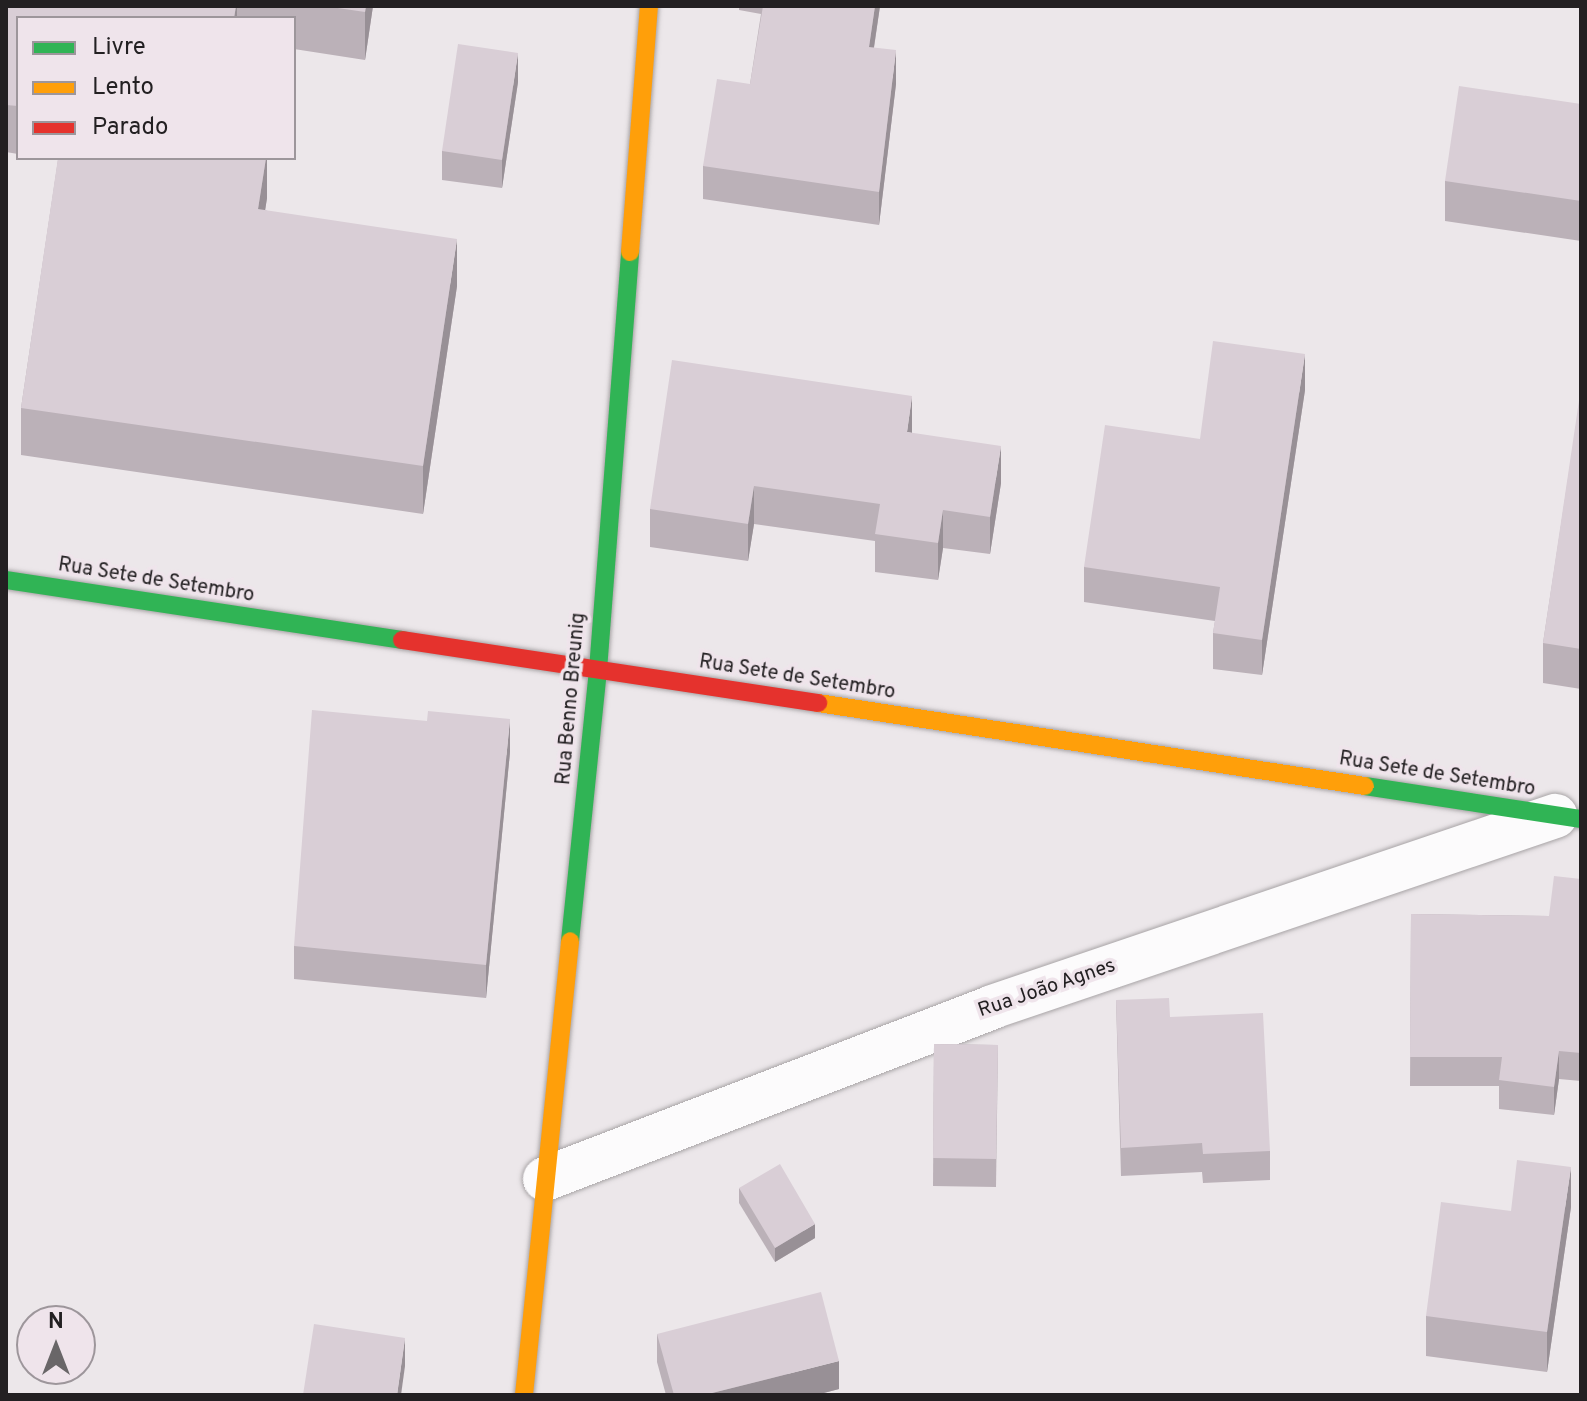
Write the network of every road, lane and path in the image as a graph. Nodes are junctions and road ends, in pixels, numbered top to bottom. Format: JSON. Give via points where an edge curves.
{"nodes":[{"id":1,"x":649,"y":6,"type":"edge"},
{"id":2,"x":6,"y":580,"type":"edge"},
{"id":3,"x":598,"y":670,"type":"junction"},
{"id":4,"x":1568,"y":818,"type":"edge"},
{"id":5,"x":545,"y":1179,"type":"junction"},
{"id":6,"x":524,"y":1395,"type":"edge"}],
"edges":[{"from":1,"to":3,"type":"street","name":"Rua Benno Breunig"},
{"from":2,"to":3,"type":"street","name":"Rua Sete de Setembro"},
{"from":3,"to":4,"type":"street","name":"Rua Sete de Setembro"},
{"from":3,"to":5,"type":"street","name":"Rua Benno Breunig"},
{"from":4,"to":5,"type":"street","name":"Rua João Agnes","via":[[992,1007]]},
{"from":5,"to":6,"type":"street","name":"Rua Benno Breunig"}]}
